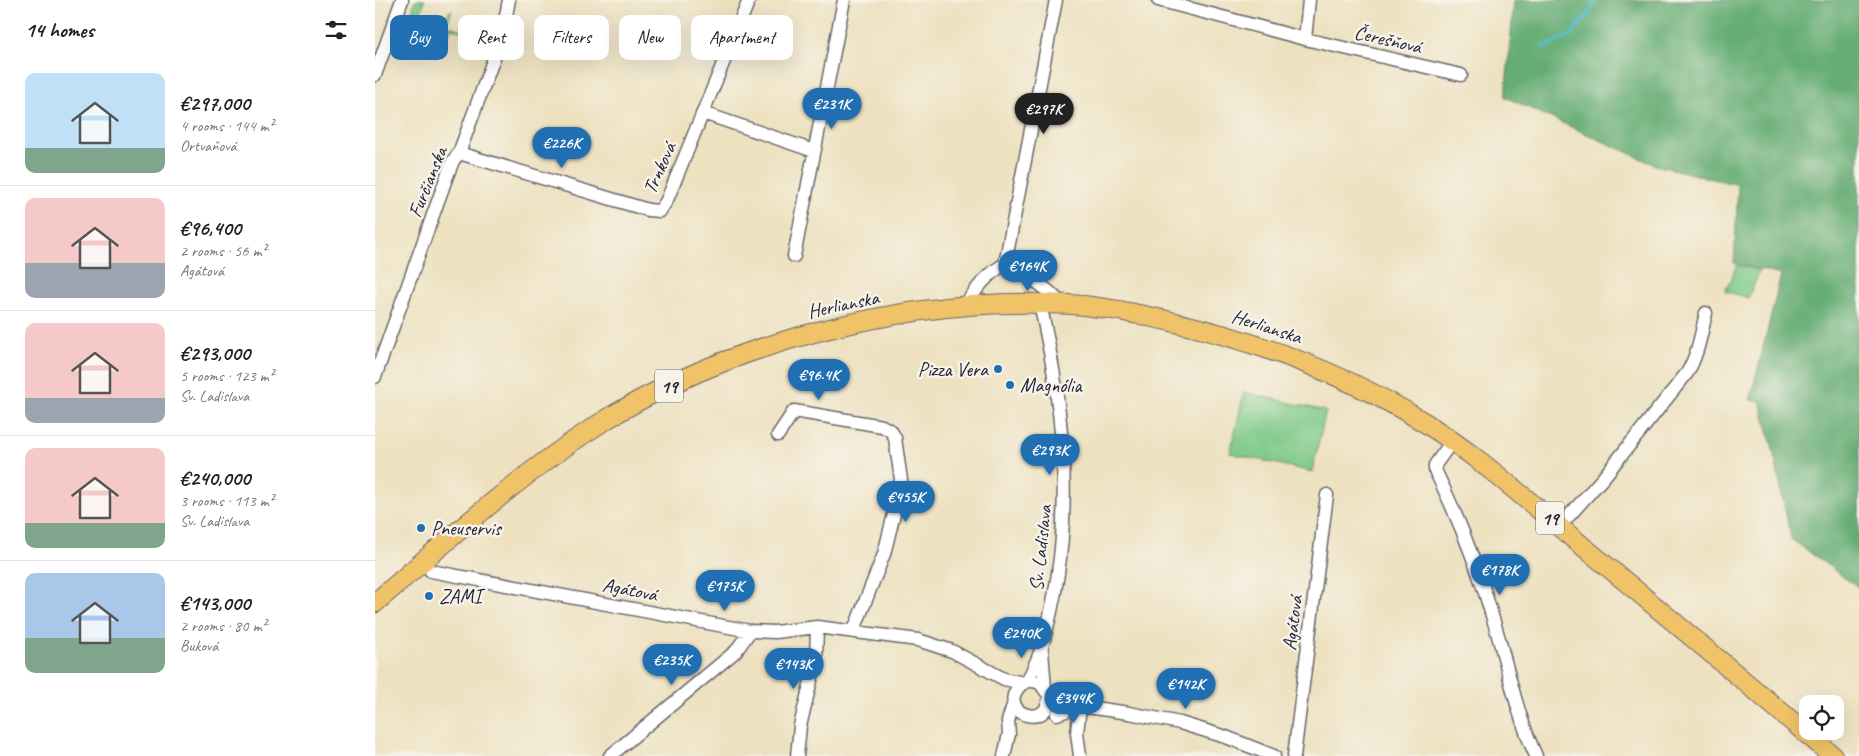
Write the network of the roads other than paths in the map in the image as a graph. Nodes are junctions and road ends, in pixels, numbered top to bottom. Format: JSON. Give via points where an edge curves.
{"nodes":[{"id":1,"x":402,"y":0,"type":"edge"},
{"id":2,"x":509,"y":0,"type":"edge"},
{"id":3,"x":749,"y":0,"type":"edge"},
{"id":4,"x":844,"y":0,"type":"edge"},
{"id":5,"x":1057,"y":0,"type":"edge"},
{"id":6,"x":1158,"y":0,"type":"edge"},
{"id":7,"x":1309,"y":0,"type":"edge"},
{"id":8,"x":1305,"y":39,"type":"junction"},
{"id":9,"x":375,"y":75,"type":"edge"},
{"id":10,"x":1461,"y":75,"type":"dead end"},
{"id":11,"x":703,"y":113,"type":"junction"},
{"id":12,"x":814,"y":150,"type":"junction"},
{"id":13,"x":459,"y":153,"type":"junction"},
{"id":14,"x":794,"y":256,"type":"dead end"},
{"id":15,"x":1005,"y":264,"type":"junction"},
{"id":16,"x":1040,"y":304,"type":"junction"},
{"id":17,"x":1062,"y":304,"type":"junction"},
{"id":18,"x":965,"y":305,"type":"junction"},
{"id":19,"x":1706,"y":312,"type":"dead end"},
{"id":20,"x":375,"y":377,"type":"edge"},
{"id":21,"x":778,"y":434,"type":"dead end"},
{"id":22,"x":1452,"y":441,"type":"junction"},
{"id":23,"x":1327,"y":494,"type":"dead end"},
{"id":24,"x":1559,"y":527,"type":"junction"},
{"id":25,"x":431,"y":571,"type":"dead end"},
{"id":26,"x":376,"y":601,"type":"edge"},
{"id":27,"x":817,"y":627,"type":"junction"},
{"id":28,"x":854,"y":630,"type":"junction"},
{"id":29,"x":750,"y":631,"type":"junction"},
{"id":30,"x":1042,"y":648,"type":"junction"},
{"id":31,"x":1004,"y":679,"type":"junction"},
{"id":32,"x":1026,"y":682,"type":"junction"},
{"id":33,"x":1047,"y":692,"type":"junction"},
{"id":34,"x":1014,"y":699,"type":"junction"},
{"id":35,"x":1080,"y":706,"type":"junction"},
{"id":36,"x":1057,"y":714,"type":"junction"},
{"id":37,"x":1033,"y":715,"type":"junction"},
{"id":38,"x":1077,"y":733,"type":"junction"},
{"id":39,"x":1009,"y":734,"type":"junction"},
{"id":40,"x":610,"y":756,"type":"edge"},
{"id":41,"x":797,"y":756,"type":"edge"},
{"id":42,"x":1004,"y":756,"type":"edge"},
{"id":43,"x":1081,"y":756,"type":"edge"},
{"id":44,"x":1274,"y":756,"type":"edge"},
{"id":45,"x":1294,"y":756,"type":"edge"},
{"id":46,"x":1537,"y":756,"type":"edge"},
{"id":47,"x":1833,"y":756,"type":"edge"}],
"edges":[{"from":1,"to":9,"type":"street"},
{"from":2,"to":13,"type":"street","name":"Furčianska","via":[[502,36]]},
{"from":3,"to":11,"type":"street","name":"Trnková"},
{"from":4,"to":12,"type":"street"},
{"from":5,"to":15,"type":"street"},
{"from":6,"to":8,"type":"street","name":"Čerešňová"},
{"from":7,"to":8,"type":"street"},
{"from":8,"to":10,"type":"street","name":"Čerešňová"},
{"from":11,"to":12,"type":"street"},
{"from":11,"to":13,"type":"street","name":"Trnková","via":[[667,200],[659,211]]},
{"from":12,"to":14,"type":"street"},
{"from":13,"to":20,"type":"street","name":"Furčianska","via":[[450,168]]},
{"from":15,"to":17,"type":"street","via":[[1033,278]]},
{"from":15,"to":18,"type":"street","via":[[981,282]]},
{"from":16,"to":17,"type":"main road","name":"Herlianska","number":"19"},
{"from":16,"to":18,"type":"main road","name":"Herlianska","number":"19"},
{"from":16,"to":30,"type":"street","name":"Sv. Ladislava","via":[[1060,426],[1065,490],[1057,584]]},
{"from":17,"to":22,"type":"main road","name":"Herlianska","number":"19","via":[[1111,309],[1262,346],[1330,372],[1385,400]]},
{"from":18,"to":26,"type":"main road","name":"Herlianska","number":"19","via":[[826,329],[715,364],[659,391],[601,422],[546,460]]},
{"from":19,"to":24,"type":"street","via":[[1699,346],[1687,373],[1603,478]]},
{"from":21,"to":28,"type":"street","via":[[794,410],[882,426],[895,438],[901,477],[896,506],[880,565]]},
{"from":22,"to":24,"type":"main road","number":"19"},
{"from":22,"to":46,"type":"street","via":[[1435,465],[1435,470],[1471,552],[1515,701]]},
{"from":23,"to":45,"type":"street","name":"Agátová"},
{"from":24,"to":47,"type":"main road","number":"19"},
{"from":25,"to":29,"type":"street","name":"Agátová"},
{"from":27,"to":28,"type":"street","name":"Agátová"},
{"from":27,"to":29,"type":"street","name":"Agátová"},
{"from":27,"to":41,"type":"street","via":[[816,660],[800,726]]},
{"from":28,"to":31,"type":"street","name":"Agátová","via":[[918,640],[952,651]]},
{"from":29,"to":40,"type":"street","via":[[736,651]]},
{"from":30,"to":32,"type":"street"},
{"from":30,"to":33,"type":"street"},
{"from":31,"to":32,"type":"street"},
{"from":31,"to":34,"type":"street"},
{"from":32,"to":33,"type":"street","via":[[1039,683]]},
{"from":32,"to":34,"type":"street","via":[[1018,688]]},
{"from":33,"to":35,"type":"street","via":[[1066,703]]},
{"from":33,"to":37,"type":"street","via":[[1047,706]]},
{"from":34,"to":37,"type":"street","via":[[1020,712]]},
{"from":34,"to":39,"type":"street","via":[[1008,721]]},
{"from":35,"to":36,"type":"street"},
{"from":35,"to":38,"type":"street"},
{"from":35,"to":44,"type":"street","via":[[1180,723]]},
{"from":36,"to":37,"type":"street"},
{"from":36,"to":38,"type":"street"},
{"from":37,"to":39,"type":"street"},
{"from":38,"to":43,"type":"street"},
{"from":39,"to":42,"type":"street"}]}
